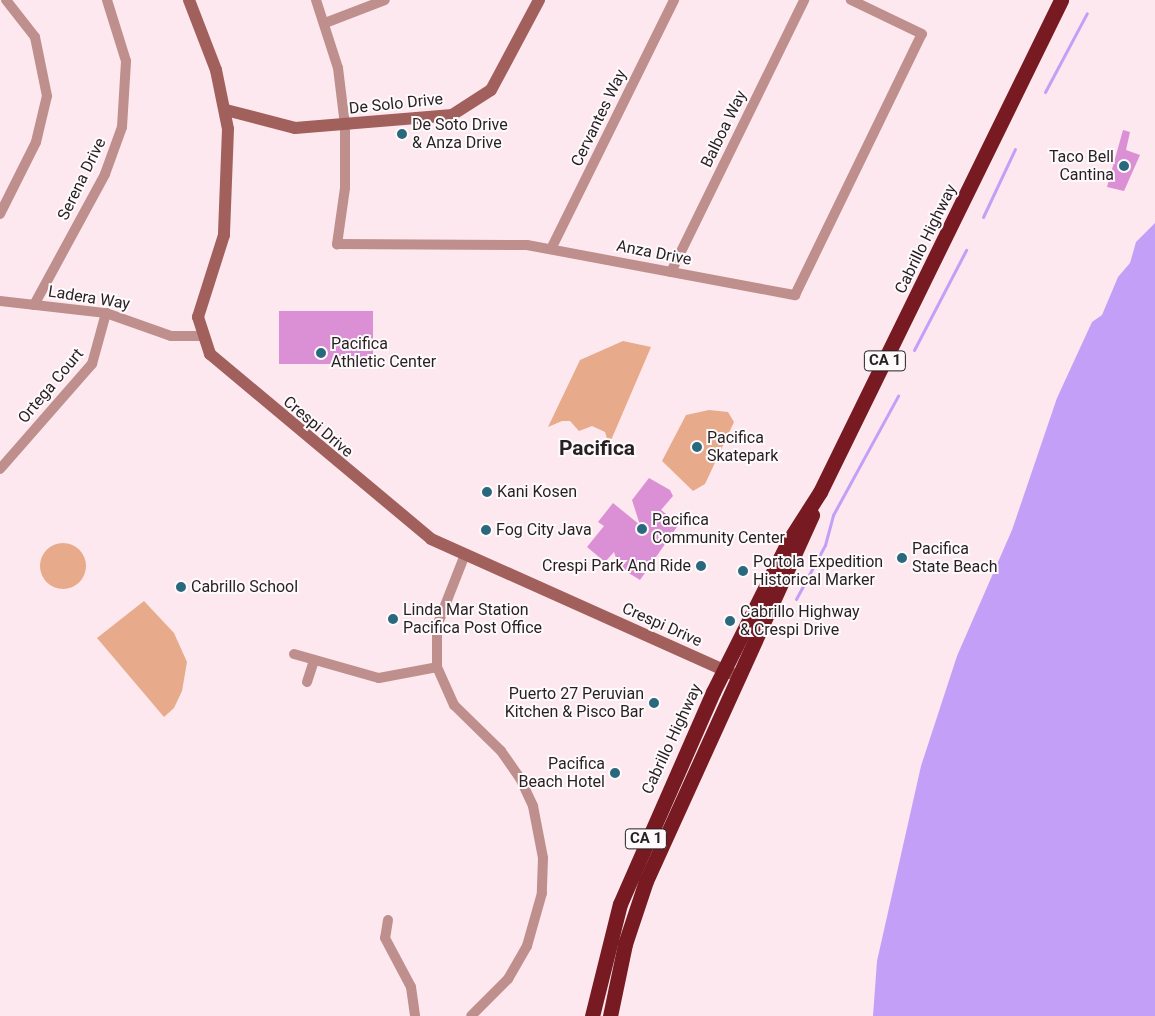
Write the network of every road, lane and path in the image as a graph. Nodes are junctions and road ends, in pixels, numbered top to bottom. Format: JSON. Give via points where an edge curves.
{"nodes":[{"id":1,"x":6,"y":0,"type":"edge"},
{"id":2,"x":107,"y":0,"type":"edge"},
{"id":3,"x":190,"y":0,"type":"edge"},
{"id":4,"x":316,"y":0,"type":"edge"},
{"id":5,"x":385,"y":0,"type":"edge"},
{"id":6,"x":539,"y":0,"type":"edge"},
{"id":7,"x":674,"y":0,"type":"edge"},
{"id":8,"x":804,"y":0,"type":"edge"},
{"id":9,"x":851,"y":0,"type":"edge"},
{"id":10,"x":1061,"y":0,"type":"edge"},
{"id":11,"x":325,"y":23,"type":"junction"},
{"id":12,"x":226,"y":110,"type":"junction"},
{"id":13,"x":345,"y":125,"type":"junction"},
{"id":14,"x":0,"y":214,"type":"edge"},
{"id":15,"x":551,"y":249,"type":"junction"},
{"id":16,"x":672,"y":272,"type":"junction"},
{"id":17,"x":0,"y":301,"type":"edge"},
{"id":18,"x":34,"y":305,"type":"junction"},
{"id":19,"x":106,"y":313,"type":"junction"},
{"id":20,"x":200,"y":336,"type":"junction"},
{"id":21,"x":0,"y":469,"type":"edge"},
{"id":22,"x":820,"y":492,"type":"junction"},
{"id":23,"x":464,"y":557,"type":"junction"},
{"id":24,"x":294,"y":654,"type":"dead end"},
{"id":25,"x":314,"y":660,"type":"junction"},
{"id":26,"x":437,"y":667,"type":"junction"},
{"id":27,"x":723,"y":670,"type":"junction"},
{"id":28,"x":741,"y":678,"type":"junction"},
{"id":29,"x":307,"y":682,"type":"dead end"},
{"id":30,"x":388,"y":920,"type":"dead end"},
{"id":31,"x":415,"y":1016,"type":"edge"},
{"id":32,"x":472,"y":1016,"type":"edge"},
{"id":33,"x":592,"y":1016,"type":"edge"},
{"id":34,"x":610,"y":1016,"type":"edge"}],
"edges":[{"from":1,"to":14,"type":"street","via":[[35,37],[47,96],[36,142]]},
{"from":2,"to":18,"type":"street","name":"Serena Drive","via":[[126,61],[122,127],[104,174]]},
{"from":3,"to":12,"type":"street","via":[[210,50]]},
{"from":4,"to":11,"type":"street"},
{"from":5,"to":11,"type":"street"},
{"from":6,"to":13,"type":"street","name":"De Solo Drive","via":[[491,90],[474,105],[435,119]]},
{"from":7,"to":15,"type":"street","name":"Cervantes Way"},
{"from":8,"to":16,"type":"street","name":"Balboa Way"},
{"from":9,"to":16,"type":"street","name":"Anza Drive","via":[[922,34],[795,295]]},
{"from":10,"to":22,"type":"highway","name":"Cabrillo Highway","number":"CA 1"},
{"from":11,"to":13,"type":"street","via":[[338,68]]},
{"from":12,"to":13,"type":"street","name":"De Solo Drive","via":[[295,128]]},
{"from":12,"to":20,"type":"street","via":[[227,216],[220,253],[199,308]]},
{"from":13,"to":15,"type":"street","name":"Anza Drive","via":[[345,188],[337,244],[498,243]]},
{"from":15,"to":16,"type":"street","name":"Anza Drive"},
{"from":17,"to":18,"type":"street","name":"Ladera Way"},
{"from":18,"to":19,"type":"street","name":"Ladera Way"},
{"from":19,"to":20,"type":"street","name":"Ladera Way","via":[[171,336]]},
{"from":19,"to":21,"type":"street","name":"Ortega Court","via":[[92,364]]},
{"from":20,"to":23,"type":"street","name":"Crespi Drive","via":[[217,363],[402,519]]},
{"from":22,"to":27,"type":"highway","name":"Cabrillo Highway","number":"CA 1","via":[[788,542]]},
{"from":22,"to":28,"type":"highway","name":"Cabrillo Highway","number":"CA 1","via":[[801,547]]},
{"from":23,"to":26,"type":"street","via":[[437,626]]},
{"from":23,"to":27,"type":"street","name":"Crespi Drive"},
{"from":24,"to":25,"type":"street"},
{"from":25,"to":26,"type":"street","via":[[379,678]]},
{"from":25,"to":29,"type":"street"},
{"from":26,"to":32,"type":"street","via":[[454,705],[501,750],[520,778],[536,816],[543,858],[542,893],[527,946],[508,979]]},
{"from":27,"to":28,"type":"street","name":"Crespi Drive"},
{"from":27,"to":33,"type":"highway","name":"Cabrillo Highway","number":"CA 1","via":[[627,883],[606,946]]},
{"from":28,"to":34,"type":"highway","name":"Cabrillo Highway","number":"CA 1","via":[[646,881],[625,944]]},
{"from":30,"to":31,"type":"street","via":[[385,938],[411,987]]}]}
